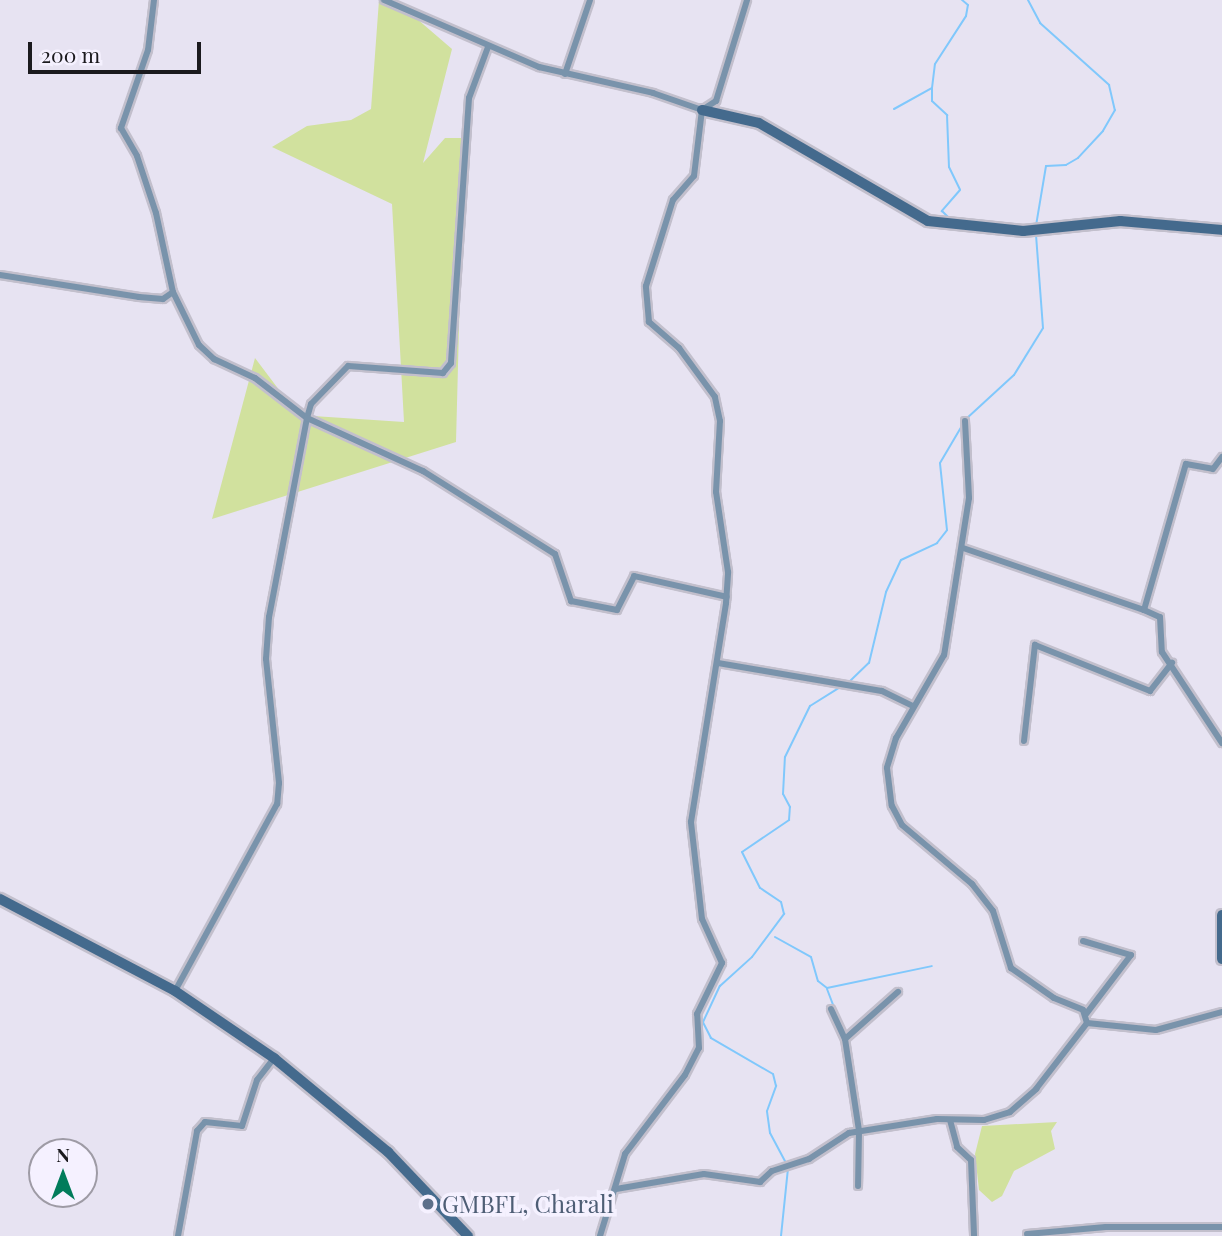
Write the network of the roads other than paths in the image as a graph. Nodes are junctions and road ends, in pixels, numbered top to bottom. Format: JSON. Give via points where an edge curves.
{"nodes":[{"id":1,"x":154,"y":0,"type":"edge"},
{"id":2,"x":384,"y":0,"type":"edge"},
{"id":3,"x":590,"y":0,"type":"edge"},
{"id":4,"x":747,"y":0,"type":"edge"},
{"id":5,"x":488,"y":47,"type":"junction"},
{"id":6,"x":565,"y":74,"type":"junction"},
{"id":7,"x":702,"y":110,"type":"junction"},
{"id":8,"x":1222,"y":230,"type":"edge"},
{"id":9,"x":0,"y":275,"type":"edge"},
{"id":10,"x":173,"y":292,"type":"junction"},
{"id":11,"x":307,"y":418,"type":"junction"},
{"id":12,"x":965,"y":421,"type":"dead end"},
{"id":13,"x":1222,"y":457,"type":"edge"},
{"id":14,"x":963,"y":548,"type":"junction"},
{"id":15,"x":727,"y":597,"type":"junction"},
{"id":16,"x":1144,"y":610,"type":"junction"},
{"id":17,"x":718,"y":663,"type":"junction"},
{"id":18,"x":1172,"y":663,"type":"junction"},
{"id":19,"x":913,"y":706,"type":"junction"},
{"id":20,"x":1024,"y":741,"type":"dead end"},
{"id":21,"x":1222,"y":743,"type":"edge"},
{"id":22,"x":0,"y":899,"type":"edge"},
{"id":23,"x":1222,"y":915,"type":"edge"},
{"id":24,"x":1083,"y":941,"type":"dead end"},
{"id":25,"x":1222,"y":959,"type":"edge"},
{"id":26,"x":175,"y":991,"type":"junction"},
{"id":27,"x":898,"y":992,"type":"dead end"},
{"id":28,"x":831,"y":1009,"type":"dead end"},
{"id":29,"x":1222,"y":1012,"type":"edge"},
{"id":30,"x":1086,"y":1014,"type":"junction"},
{"id":31,"x":1087,"y":1023,"type":"junction"},
{"id":32,"x":845,"y":1039,"type":"junction"},
{"id":33,"x":274,"y":1058,"type":"junction"},
{"id":34,"x":950,"y":1120,"type":"junction"},
{"id":35,"x":859,"y":1131,"type":"junction"},
{"id":36,"x":858,"y":1186,"type":"dead end"},
{"id":37,"x":617,"y":1189,"type":"junction"},
{"id":38,"x":1222,"y":1227,"type":"edge"},
{"id":39,"x":1027,"y":1234,"type":"dead end"},
{"id":40,"x":178,"y":1236,"type":"edge"},
{"id":41,"x":468,"y":1236,"type":"edge"},
{"id":42,"x":600,"y":1236,"type":"edge"},
{"id":43,"x":974,"y":1236,"type":"edge"}],
"edges":[{"from":1,"to":10,"type":"street","via":[[148,50],[121,128],[137,156],[156,213]]},
{"from":2,"to":5,"type":"street"},
{"from":3,"to":6,"type":"street"},
{"from":4,"to":7,"type":"street","via":[[716,101]]},
{"from":5,"to":6,"type":"street"},
{"from":5,"to":11,"type":"street","via":[[469,99],[451,363],[443,373],[348,366],[311,404]]},
{"from":6,"to":7,"type":"street","via":[[653,93]]},
{"from":7,"to":8,"type":"street","via":[[759,123],[928,221],[1023,231],[1120,221]]},
{"from":7,"to":15,"type":"street","via":[[694,176],[673,200],[648,275],[645,305],[649,322],[679,348],[715,397],[720,435],[716,492],[728,572]]},
{"from":9,"to":10,"type":"street","via":[[139,297],[163,299]]},
{"from":10,"to":11,"type":"street","via":[[199,345],[214,359],[255,378]]},
{"from":11,"to":15,"type":"street","via":[[423,471],[555,554],[571,601],[617,610],[634,576]]},
{"from":11,"to":26,"type":"street","via":[[266,659],[279,783],[276,804]]},
{"from":12,"to":14,"type":"street","via":[[970,478]]},
{"from":13,"to":16,"type":"street","via":[[1213,469],[1186,464]]},
{"from":14,"to":16,"type":"street"},
{"from":14,"to":19,"type":"street","via":[[944,655]]},
{"from":15,"to":17,"type":"street"},
{"from":16,"to":18,"type":"street","via":[[1160,617],[1162,652]]},
{"from":17,"to":19,"type":"street","via":[[882,691]]},
{"from":17,"to":37,"type":"street","via":[[691,822],[702,919],[722,963],[697,1014],[699,1048],[685,1075],[625,1154]]},
{"from":18,"to":20,"type":"street","via":[[1150,691],[1035,645]]},
{"from":18,"to":21,"type":"street"},
{"from":19,"to":30,"type":"street","via":[[887,768],[892,806],[902,825],[972,884],[993,911],[1010,968]]},
{"from":22,"to":26,"type":"street"},
{"from":23,"to":25,"type":"street"},
{"from":24,"to":30,"type":"street","via":[[1131,956]]},
{"from":26,"to":33,"type":"street"},
{"from":27,"to":32,"type":"street"},
{"from":28,"to":32,"type":"street"},
{"from":29,"to":31,"type":"street","via":[[1156,1030]]},
{"from":30,"to":31,"type":"street"},
{"from":31,"to":34,"type":"street","via":[[1036,1089],[1010,1112],[984,1120]]},
{"from":32,"to":35,"type":"street"},
{"from":33,"to":40,"type":"street","via":[[257,1080],[242,1126],[205,1122],[197,1131]]},
{"from":33,"to":41,"type":"street","via":[[387,1152]]},
{"from":34,"to":35,"type":"street"},
{"from":34,"to":43,"type":"street","via":[[957,1147],[971,1160]]},
{"from":35,"to":36,"type":"street"},
{"from":35,"to":37,"type":"street","via":[[760,1182],[704,1174]]},
{"from":37,"to":42,"type":"street"},
{"from":38,"to":39,"type":"street","via":[[1106,1227]]}]}
